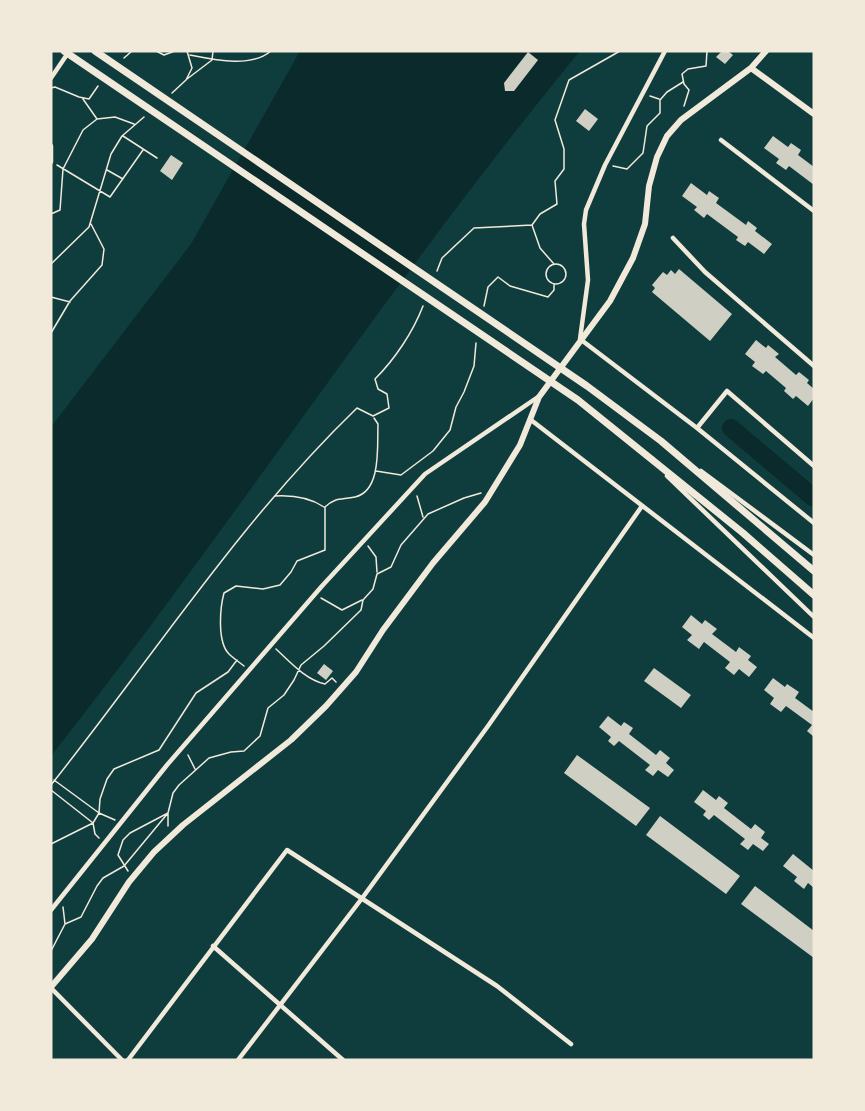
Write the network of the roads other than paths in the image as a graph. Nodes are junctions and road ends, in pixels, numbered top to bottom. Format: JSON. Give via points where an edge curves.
{"nodes":[{"id":1,"x":64,"y":51,"type":"edge"},
{"id":2,"x":69,"y":51,"type":"edge"},
{"id":3,"x":95,"y":51,"type":"edge"},
{"id":4,"x":665,"y":51,"type":"edge"},
{"id":5,"x":766,"y":51,"type":"edge"},
{"id":6,"x":751,"y":68,"type":"junction"},
{"id":7,"x":51,"y":78,"type":"edge"},
{"id":8,"x":814,"y":114,"type":"edge"},
{"id":9,"x":721,"y":140,"type":"dead end"},
{"id":10,"x":51,"y":146,"type":"edge"},
{"id":11,"x":51,"y":161,"type":"edge"},
{"id":12,"x":814,"y":211,"type":"edge"},
{"id":13,"x":673,"y":238,"type":"dead end"},
{"id":14,"x":580,"y":339,"type":"junction"},
{"id":15,"x":814,"y":366,"type":"edge"},
{"id":16,"x":538,"y":397,"type":"junction"},
{"id":17,"x":531,"y":420,"type":"junction"},
{"id":18,"x":697,"y":428,"type":"junction"},
{"id":19,"x":661,"y":441,"type":"junction"},
{"id":20,"x":646,"y":455,"type":"junction"},
{"id":21,"x":814,"y":466,"type":"edge"},
{"id":22,"x":642,"y":506,"type":"junction"},
{"id":23,"x":814,"y":523,"type":"edge"},
{"id":24,"x":814,"y":555,"type":"edge"},
{"id":25,"x":814,"y":571,"type":"edge"},
{"id":26,"x":814,"y":595,"type":"edge"},
{"id":27,"x":814,"y":617,"type":"edge"},
{"id":28,"x":814,"y":638,"type":"edge"},
{"id":29,"x":363,"y":897,"type":"junction"},
{"id":30,"x":51,"y":910,"type":"edge"},
{"id":31,"x":213,"y":946,"type":"junction"},
{"id":32,"x":51,"y":987,"type":"edge"},
{"id":33,"x":281,"y":1005,"type":"junction"},
{"id":34,"x":571,"y":1044,"type":"dead end"},
{"id":35,"x":122,"y":1060,"type":"edge"},
{"id":36,"x":128,"y":1060,"type":"edge"},
{"id":37,"x":238,"y":1060,"type":"edge"},
{"id":38,"x":343,"y":1060,"type":"edge"}],
"edges":[{"from":1,"to":20,"type":"main road","via":[[578,400]]},
{"from":2,"to":7,"type":"street"},
{"from":3,"to":19,"type":"main road","via":[[587,386]]},
{"from":4,"to":14,"type":"street","via":[[605,165],[586,210],[588,280]]},
{"from":5,"to":6,"type":"street"},
{"from":6,"to":8,"type":"street"},
{"from":6,"to":14,"type":"street","via":[[688,115],[667,136],[657,157],[645,224],[633,258],[610,301]]},
{"from":9,"to":12,"type":"street"},
{"from":10,"to":11,"type":"street"},
{"from":13,"to":15,"type":"street","via":[[705,272]]},
{"from":14,"to":16,"type":"street"},
{"from":14,"to":18,"type":"street"},
{"from":16,"to":17,"type":"street"},
{"from":16,"to":30,"type":"street","via":[[425,474],[183,746]]},
{"from":17,"to":22,"type":"street"},
{"from":17,"to":32,"type":"street","via":[[489,495],[383,630],[356,672],[291,740],[154,852],[92,939]]},
{"from":18,"to":21,"type":"street","via":[[727,391]]},
{"from":18,"to":23,"type":"street"},
{"from":19,"to":24,"type":"street"},
{"from":19,"to":25,"type":"main road"},
{"from":20,"to":26,"type":"main road"},
{"from":20,"to":27,"type":"street"},
{"from":22,"to":28,"type":"street"},
{"from":22,"to":29,"type":"street"},
{"from":29,"to":31,"type":"street","via":[[287,850]]},
{"from":29,"to":33,"type":"street"},
{"from":29,"to":34,"type":"street","via":[[497,986]]},
{"from":31,"to":33,"type":"street"},
{"from":31,"to":36,"type":"street"},
{"from":32,"to":35,"type":"street"},
{"from":33,"to":37,"type":"street"},
{"from":33,"to":38,"type":"street"}]}
